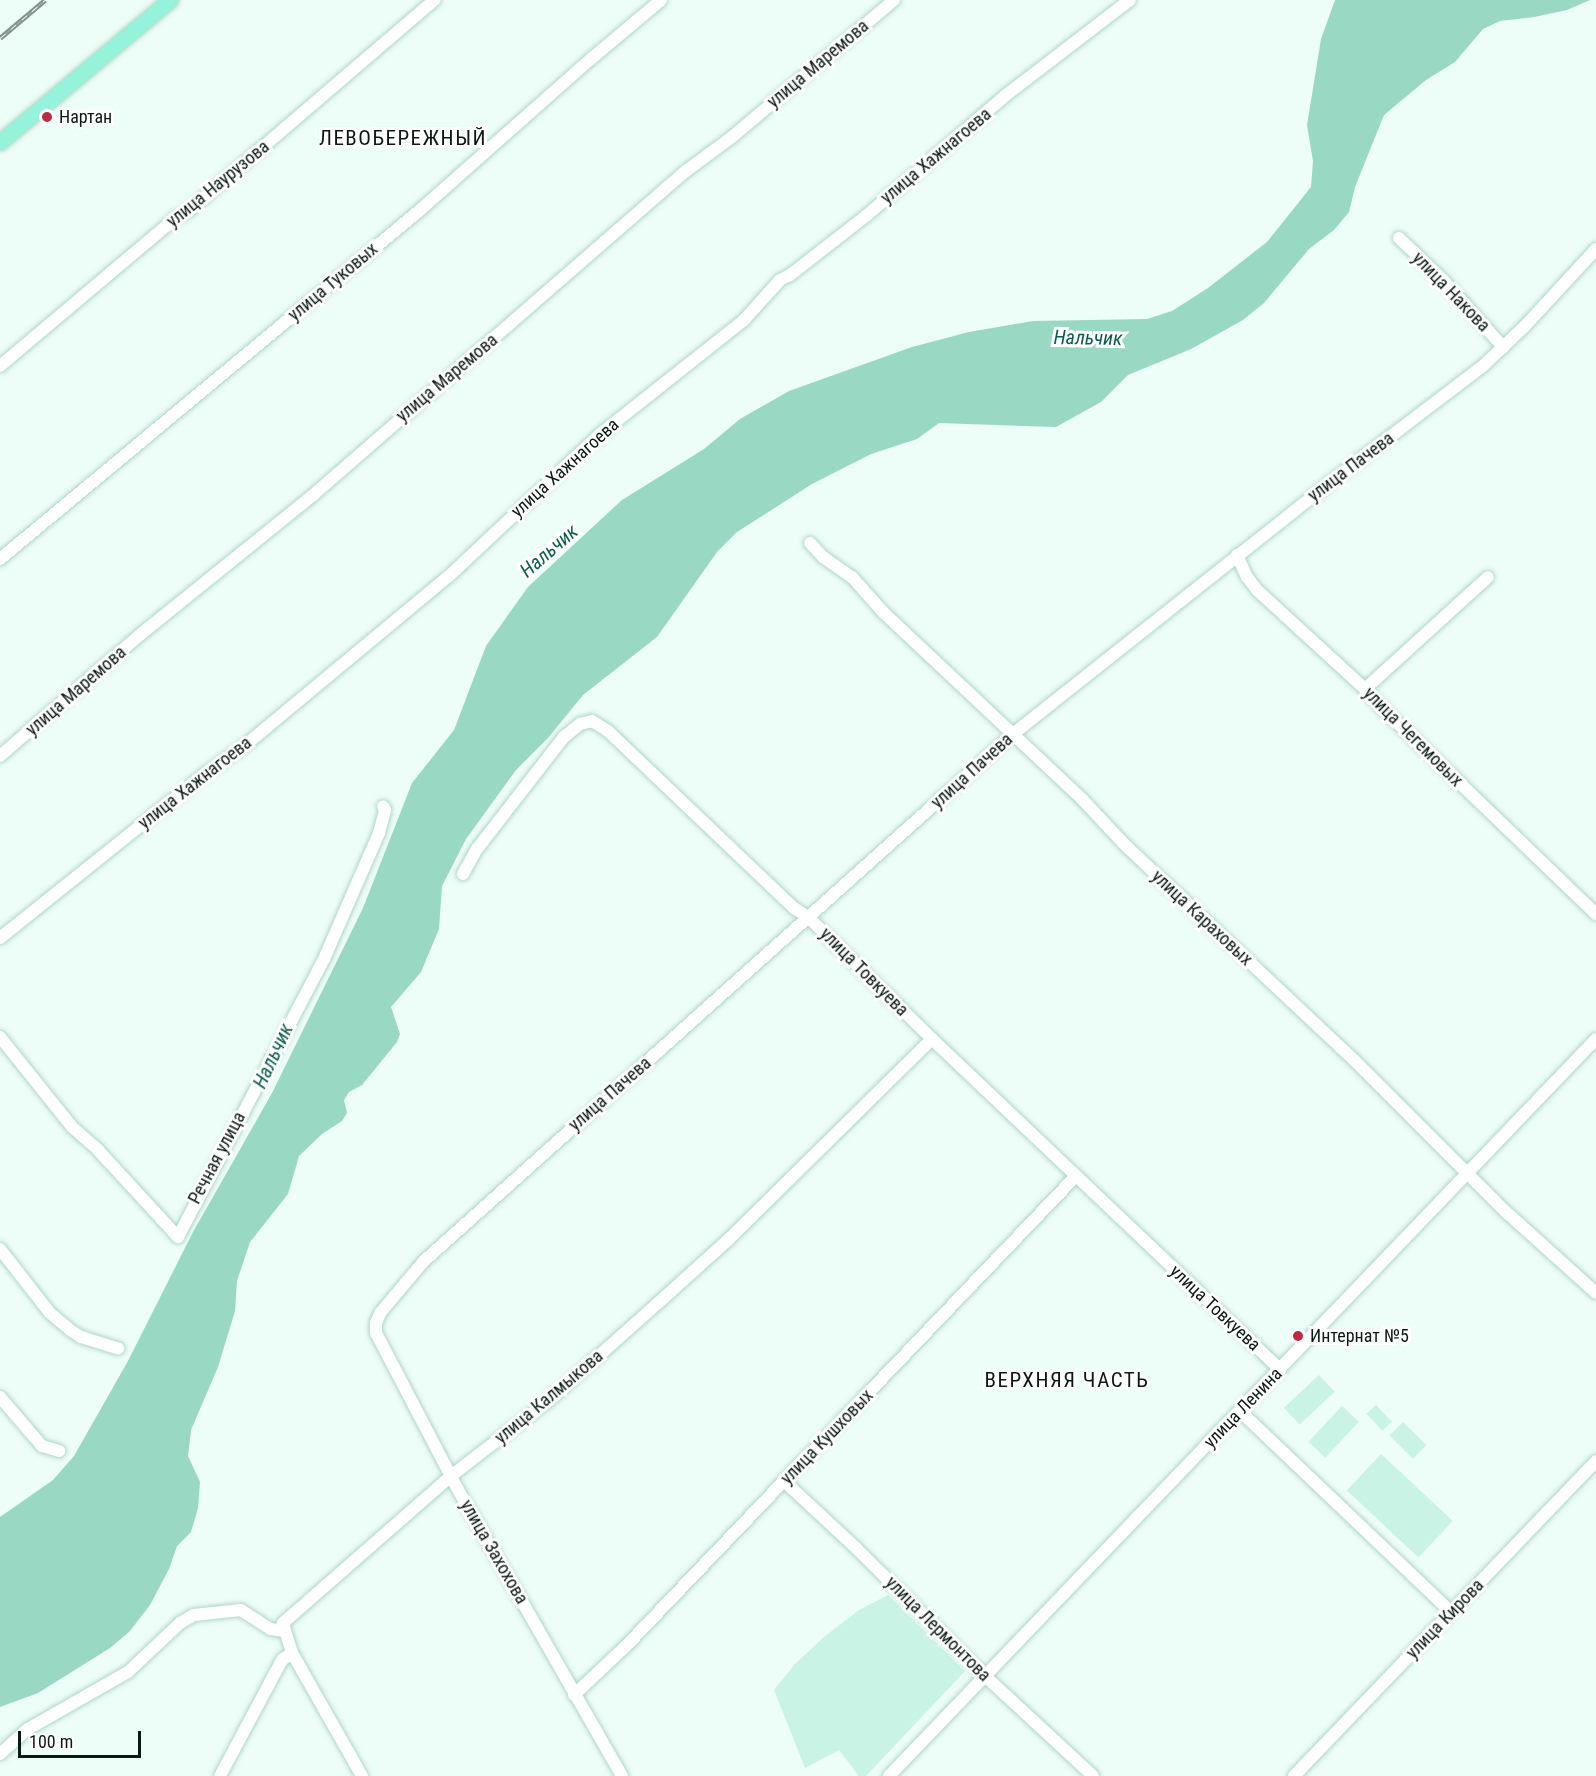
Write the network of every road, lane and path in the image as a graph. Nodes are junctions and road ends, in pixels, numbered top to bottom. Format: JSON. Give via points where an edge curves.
{"nodes":[{"id":1,"x":170,"y":0,"type":"edge"},
{"id":2,"x":434,"y":0,"type":"edge"},
{"id":3,"x":661,"y":0,"type":"edge"},
{"id":4,"x":894,"y":0,"type":"edge"},
{"id":5,"x":1130,"y":0,"type":"edge"},
{"id":6,"x":0,"y":142,"type":"edge"},
{"id":7,"x":1398,"y":238,"type":"dead end"},
{"id":8,"x":1596,"y":249,"type":"edge"},
{"id":9,"x":1503,"y":347,"type":"junction"},
{"id":10,"x":0,"y":366,"type":"edge"},
{"id":11,"x":810,"y":543,"type":"dead end"},
{"id":12,"x":1238,"y":555,"type":"junction"},
{"id":13,"x":0,"y":559,"type":"edge"},
{"id":14,"x":1488,"y":577,"type":"dead end"},
{"id":15,"x":1365,"y":689,"type":"junction"},
{"id":16,"x":1013,"y":734,"type":"junction"},
{"id":17,"x":0,"y":756,"type":"edge"},
{"id":18,"x":383,"y":806,"type":"dead end"},
{"id":19,"x":463,"y":874,"type":"dead end"},
{"id":20,"x":1596,"y":914,"type":"edge"},
{"id":21,"x":808,"y":916,"type":"junction"},
{"id":22,"x":0,"y":938,"type":"edge"},
{"id":23,"x":0,"y":1037,"type":"edge"},
{"id":24,"x":932,"y":1039,"type":"junction"},
{"id":25,"x":1596,"y":1039,"type":"edge"},
{"id":26,"x":1468,"y":1173,"type":"junction"},
{"id":27,"x":1076,"y":1176,"type":"junction"},
{"id":28,"x":0,"y":1249,"type":"edge"},
{"id":29,"x":1596,"y":1293,"type":"edge"},
{"id":30,"x":376,"y":1323,"type":"joint"},
{"id":31,"x":118,"y":1348,"type":"dead end"},
{"id":32,"x":1280,"y":1369,"type":"junction"},
{"id":33,"x":0,"y":1398,"type":"edge"},
{"id":34,"x":1240,"y":1411,"type":"junction"},
{"id":35,"x":59,"y":1451,"type":"dead end"},
{"id":36,"x":1596,"y":1461,"type":"edge"},
{"id":37,"x":451,"y":1476,"type":"junction"},
{"id":38,"x":784,"y":1482,"type":"junction"},
{"id":39,"x":1451,"y":1612,"type":"junction"},
{"id":40,"x":284,"y":1631,"type":"junction"},
{"id":41,"x":292,"y":1653,"type":"junction"},
{"id":42,"x":985,"y":1676,"type":"junction"},
{"id":43,"x":574,"y":1695,"type":"junction"},
{"id":44,"x":0,"y":1754,"type":"edge"},
{"id":45,"x":220,"y":1776,"type":"edge"},
{"id":46,"x":362,"y":1776,"type":"edge"},
{"id":47,"x":622,"y":1776,"type":"edge"},
{"id":48,"x":889,"y":1776,"type":"edge"},
{"id":49,"x":1093,"y":1776,"type":"edge"},
{"id":50,"x":1294,"y":1776,"type":"edge"}],
"edges":[{"from":1,"to":6,"type":"main road"},
{"from":2,"to":10,"type":"street","name":"улица Наурузова"},
{"from":3,"to":13,"type":"street","name":"улица Туковых","via":[[420,210]]},
{"from":4,"to":17,"type":"street","name":"улица Маремова","via":[[686,171],[313,495],[141,633]]},
{"from":5,"to":22,"type":"street","name":"улица Хажнагоева","via":[[1006,95],[867,215],[780,280],[744,320],[599,435],[439,584],[249,742]]},
{"from":7,"to":9,"type":"street","name":"улица Накова","via":[[1444,281]]},
{"from":8,"to":9,"type":"street","name":"улица Пачева"},
{"from":9,"to":12,"type":"street","name":"улица Пачева","via":[[1419,417]]},
{"from":11,"to":16,"type":"street","name":"улица Караховых","via":[[852,577],[884,613]]},
{"from":12,"to":15,"type":"street","name":"улица Чегемовых","via":[[1246,578],[1257,590]]},
{"from":12,"to":16,"type":"street","name":"улица Пачева"},
{"from":14,"to":15,"type":"street"},
{"from":15,"to":20,"type":"street","name":"улица Чегемовых"},
{"from":16,"to":21,"type":"street","name":"улица Пачева"},
{"from":16,"to":26,"type":"street","name":"улица Караховых"},
{"from":18,"to":23,"type":"street","name":"Речная улица","via":[[379,833],[324,959],[178,1237],[72,1127]]},
{"from":19,"to":21,"type":"street","name":"улица Товкуева","via":[[477,849],[543,763],[580,724],[592,721],[608,730],[794,908]]},
{"from":21,"to":24,"type":"street","name":"улица Товкуева"},
{"from":21,"to":30,"type":"street","name":"улица Пачева","via":[[424,1261],[390,1298]]},
{"from":24,"to":27,"type":"street","name":"улица Товкуева"},
{"from":24,"to":37,"type":"street","name":"улица Калмыкова","via":[[729,1239],[555,1394]]},
{"from":25,"to":26,"type":"street","name":"улица Ленина"},
{"from":26,"to":29,"type":"street","name":"улица Караховых"},
{"from":26,"to":32,"type":"street","name":"улица Ленина"},
{"from":27,"to":32,"type":"street","name":"улица Товкуева"},
{"from":27,"to":38,"type":"street","name":"улица Кушховых"},
{"from":28,"to":31,"type":"street","via":[[64,1326],[81,1337]]},
{"from":30,"to":37,"type":"street","name":"улица Захохова","via":[[376,1333]]},
{"from":32,"to":34,"type":"street","name":"улица Ленина"},
{"from":33,"to":35,"type":"street","via":[[42,1446]]},
{"from":34,"to":39,"type":"street"},
{"from":34,"to":42,"type":"street","name":"улица Ленина"},
{"from":36,"to":39,"type":"street","name":"улица Кирова"},
{"from":37,"to":40,"type":"street","name":"улица Калмыкова","via":[[297,1608],[284,1623]]},
{"from":37,"to":43,"type":"street","name":"улица Захохова"},
{"from":38,"to":42,"type":"street","name":"улица Лермонтова"},
{"from":38,"to":43,"type":"street","name":"улица Кушховых","via":[[626,1647]]},
{"from":39,"to":50,"type":"street","name":"улица Кирова"},
{"from":40,"to":41,"type":"street"},
{"from":40,"to":44,"type":"street","via":[[270,1629],[241,1610],[194,1615],[180,1623],[128,1672],[28,1729]]},
{"from":41,"to":45,"type":"street","via":[[282,1660]]},
{"from":41,"to":46,"type":"street"},
{"from":42,"to":48,"type":"street","name":"улица Ленина"},
{"from":42,"to":49,"type":"street","name":"улица Лермонтова"},
{"from":43,"to":47,"type":"street","name":"улица Захохова"}]}
